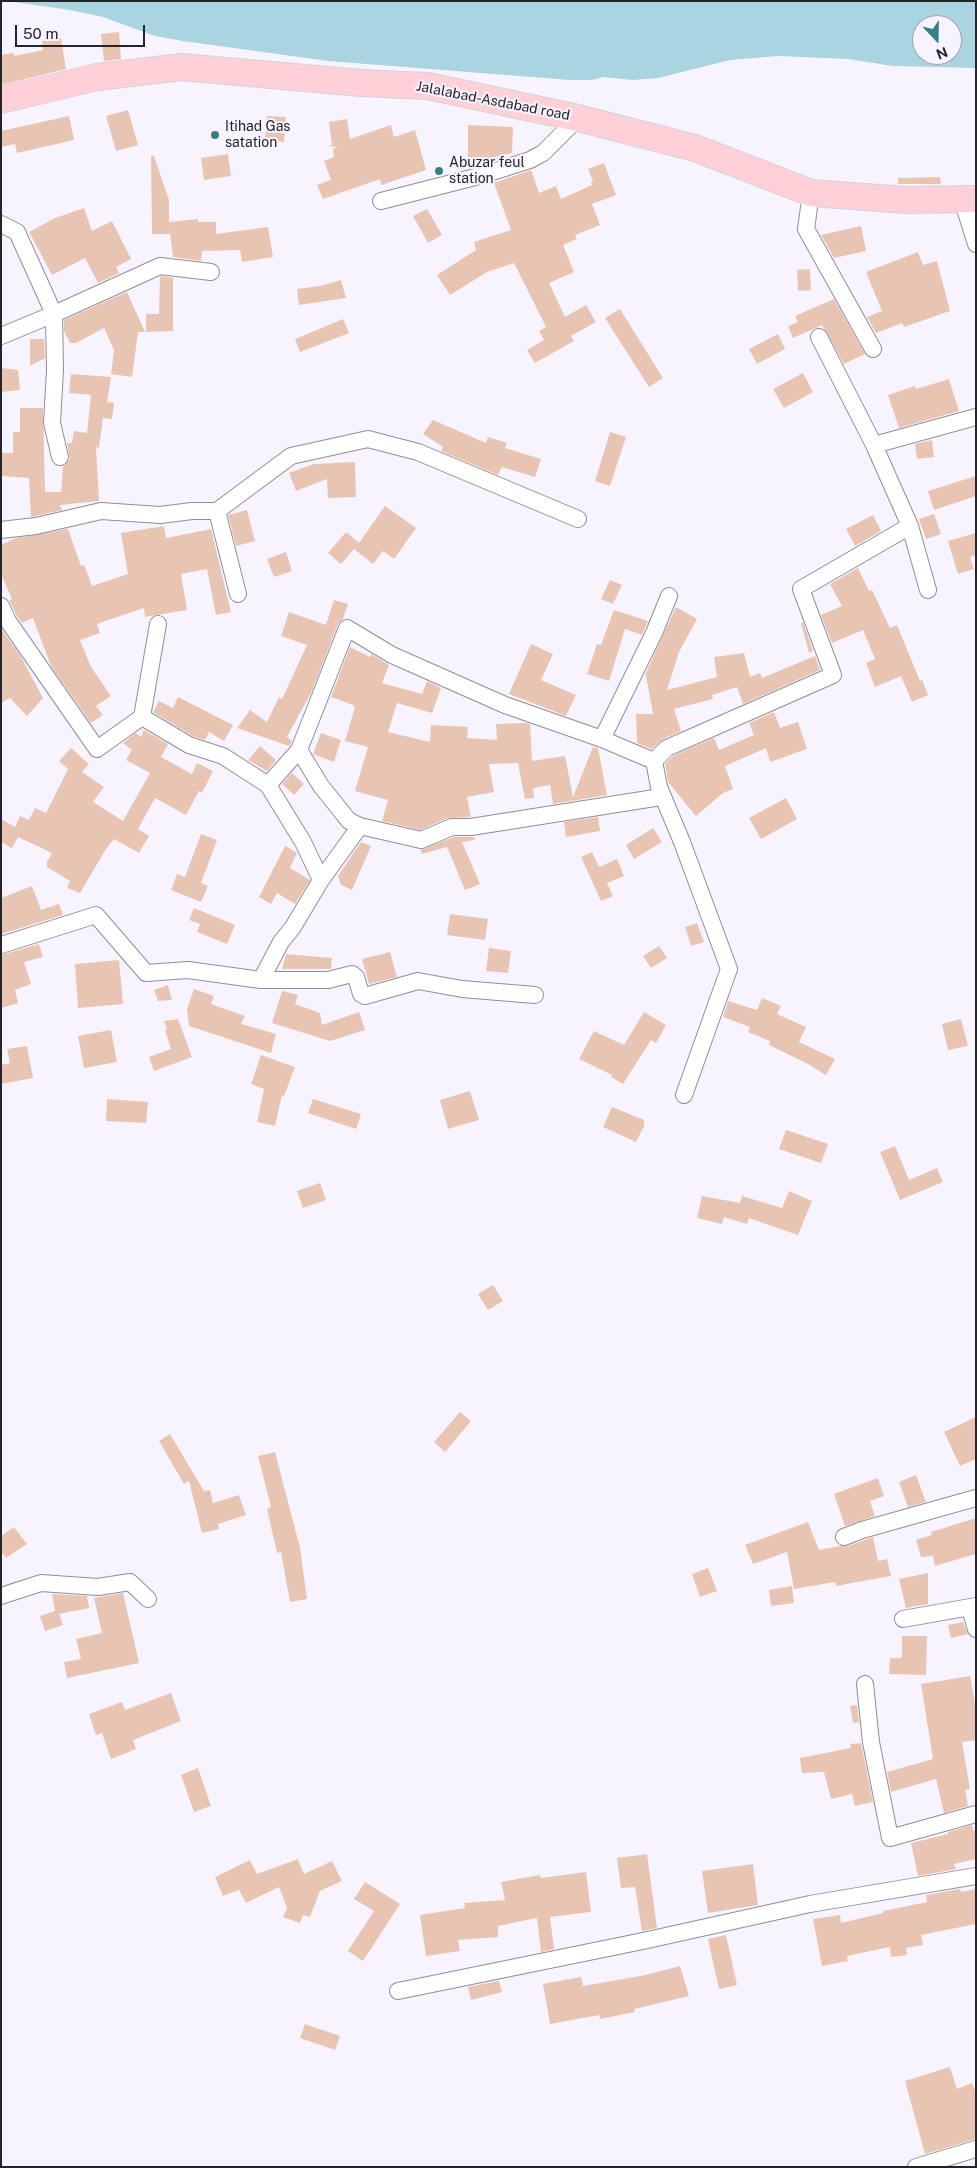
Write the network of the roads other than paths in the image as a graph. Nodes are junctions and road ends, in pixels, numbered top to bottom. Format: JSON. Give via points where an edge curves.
{"nodes":[{"id":1,"x":1,"y":100,"type":"edge"},
{"id":2,"x":578,"y":118,"type":"junction"},
{"id":3,"x":811,"y":193,"type":"junction"},
{"id":4,"x":969,"y":199,"type":"edge"},
{"id":5,"x":381,"y":201,"type":"dead end"},
{"id":6,"x":1,"y":224,"type":"edge"},
{"id":7,"x":976,"y":244,"type":"edge"},
{"id":8,"x":211,"y":272,"type":"dead end"},
{"id":9,"x":54,"y":314,"type":"junction"},
{"id":10,"x":1,"y":336,"type":"edge"},
{"id":11,"x":819,"y":336,"type":"dead end"},
{"id":12,"x":873,"y":349,"type":"dead end"},
{"id":13,"x":976,"y":417,"type":"edge"},
{"id":14,"x":874,"y":445,"type":"junction"},
{"id":15,"x":60,"y":457,"type":"dead end"},
{"id":16,"x":216,"y":511,"type":"junction"},
{"id":17,"x":578,"y":519,"type":"dead end"},
{"id":18,"x":910,"y":526,"type":"junction"},
{"id":19,"x":1,"y":530,"type":"edge"},
{"id":20,"x":928,"y":590,"type":"dead end"},
{"id":21,"x":238,"y":594,"type":"dead end"},
{"id":22,"x":669,"y":596,"type":"dead end"},
{"id":23,"x":4,"y":617,"type":"edge"},
{"id":24,"x":158,"y":624,"type":"dead end"},
{"id":25,"x":142,"y":717,"type":"junction"},
{"id":26,"x":602,"y":738,"type":"junction"},
{"id":27,"x":299,"y":750,"type":"junction"},
{"id":28,"x":654,"y":760,"type":"junction"},
{"id":29,"x":268,"y":785,"type":"junction"},
{"id":30,"x":659,"y":787,"type":"junction"},
{"id":31,"x":360,"y":826,"type":"junction"},
{"id":32,"x":320,"y":880,"type":"junction"},
{"id":33,"x":1,"y":945,"type":"edge"},
{"id":34,"x":261,"y":980,"type":"junction"},
{"id":35,"x":535,"y":995,"type":"dead end"},
{"id":36,"x":684,"y":1095,"type":"dead end"},
{"id":37,"x":976,"y":1498,"type":"edge"},
{"id":38,"x":844,"y":1537,"type":"dead end"},
{"id":39,"x":1,"y":1596,"type":"edge"},
{"id":40,"x":148,"y":1599,"type":"dead end"},
{"id":41,"x":973,"y":1608,"type":"edge"},
{"id":42,"x":903,"y":1619,"type":"dead end"},
{"id":43,"x":976,"y":1629,"type":"edge"},
{"id":44,"x":865,"y":1684,"type":"dead end"},
{"id":45,"x":976,"y":1814,"type":"edge"},
{"id":46,"x":976,"y":1876,"type":"edge"},
{"id":47,"x":398,"y":1991,"type":"dead end"},
{"id":48,"x":976,"y":2149,"type":"edge"},
{"id":49,"x":916,"y":2167,"type":"edge"}],
"edges":[{"from":1,"to":2,"type":"main road","name":"Jalalabad-Asdabad road","via":[[98,77],[182,67],[428,86]]},
{"from":2,"to":3,"type":"main road","name":"Jalalabad-Asdabad road","via":[[694,148]]},
{"from":2,"to":5,"type":"street","via":[[543,153],[530,160]]},
{"from":3,"to":4,"type":"main road","name":"Jalalabad-Asdabad road","via":[[906,200]]},
{"from":3,"to":12,"type":"street","via":[[806,229]]},
{"from":4,"to":7,"type":"street"},
{"from":6,"to":9,"type":"street","via":[[18,232]]},
{"from":8,"to":9,"type":"street","via":[[160,266]]},
{"from":9,"to":10,"type":"street"},
{"from":9,"to":15,"type":"street","via":[[52,423]]},
{"from":11,"to":14,"type":"street"},
{"from":13,"to":14,"type":"street"},
{"from":14,"to":18,"type":"street"},
{"from":16,"to":17,"type":"street","via":[[291,456],[368,439],[418,452]]},
{"from":16,"to":19,"type":"street","via":[[160,515],[102,511],[36,526]]},
{"from":16,"to":21,"type":"street"},
{"from":18,"to":20,"type":"street"},
{"from":18,"to":28,"type":"street","via":[[801,589],[833,675],[667,748]]},
{"from":22,"to":26,"type":"street"},
{"from":23,"to":25,"type":"street","via":[[97,749]]},
{"from":24,"to":25,"type":"street"},
{"from":25,"to":29,"type":"street","via":[[190,744],[223,756]]},
{"from":26,"to":27,"type":"street","via":[[505,705],[392,655],[347,628]]},
{"from":26,"to":28,"type":"street"},
{"from":27,"to":29,"type":"street"},
{"from":27,"to":31,"type":"street","via":[[321,786],[349,821]]},
{"from":28,"to":30,"type":"street"},
{"from":29,"to":32,"type":"street","via":[[303,842]]},
{"from":30,"to":31,"type":"street","via":[[661,797],[471,827],[452,827],[421,840]]},
{"from":30,"to":36,"type":"street","via":[[729,969]]},
{"from":31,"to":32,"type":"street"},
{"from":32,"to":34,"type":"street"},
{"from":33,"to":34,"type":"street","via":[[96,916],[146,972],[188,970]]},
{"from":34,"to":35,"type":"street","via":[[328,980],[352,974],[365,996],[418,981],[462,989]]},
{"from":37,"to":38,"type":"street"},
{"from":39,"to":40,"type":"street","via":[[41,1583],[98,1587],[130,1582]]},
{"from":41,"to":42,"type":"street"},
{"from":41,"to":43,"type":"street"},
{"from":44,"to":45,"type":"street","via":[[871,1742],[890,1838]]},
{"from":46,"to":47,"type":"street","via":[[810,1904]]},
{"from":48,"to":49,"type":"street"}]}
